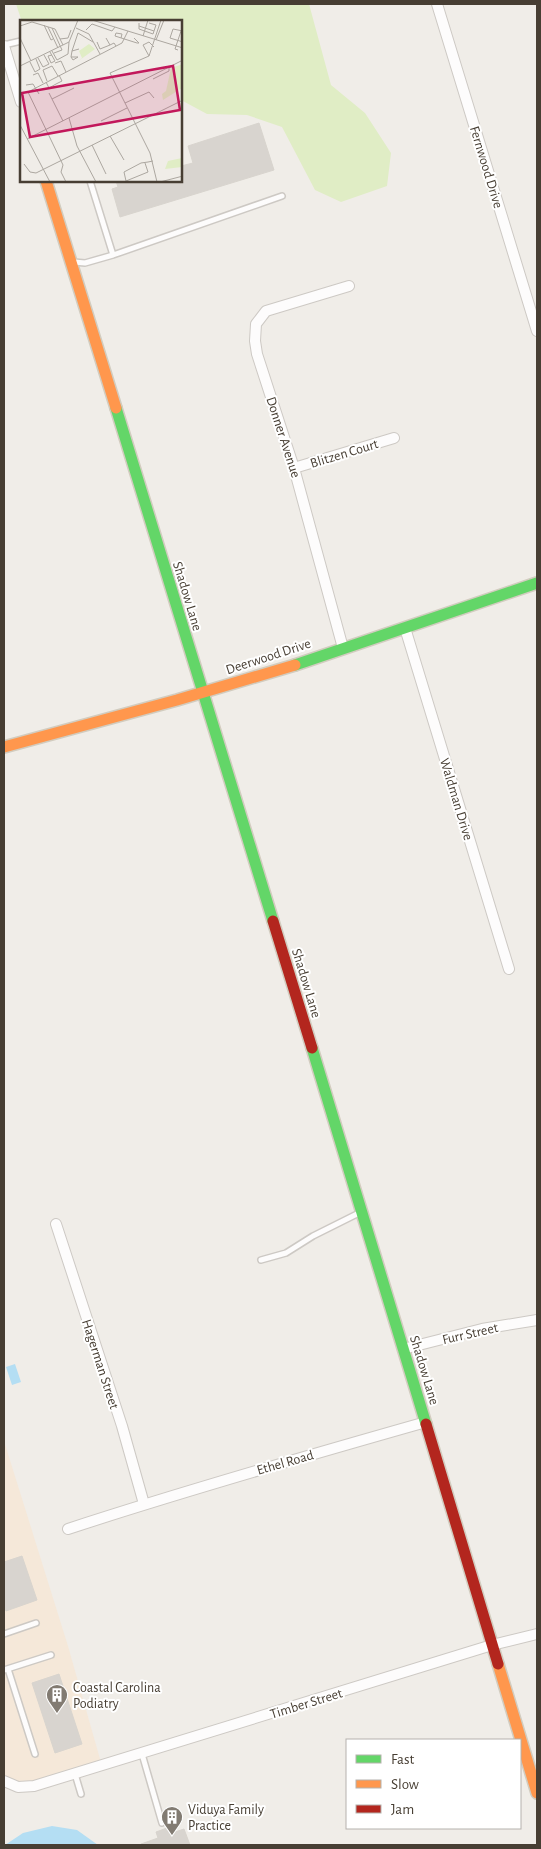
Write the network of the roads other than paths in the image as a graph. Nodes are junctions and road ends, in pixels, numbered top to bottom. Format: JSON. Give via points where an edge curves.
{"nodes":[{"id":1,"x":437,"y":4,"type":"edge"},
{"id":2,"x":20,"y":41,"type":"edge"},
{"id":3,"x":4,"y":45,"type":"edge"},
{"id":4,"x":8,"y":75,"type":"edge"},
{"id":5,"x":20,"y":100,"type":"edge"},
{"id":6,"x":46,"y":182,"type":"edge"},
{"id":7,"x":90,"y":182,"type":"edge"},
{"id":8,"x":282,"y":196,"type":"dead end"},
{"id":9,"x":114,"y":255,"type":"junction"},
{"id":10,"x":70,"y":262,"type":"junction"},
{"id":11,"x":349,"y":286,"type":"dead end"},
{"id":12,"x":537,"y":331,"type":"edge"},
{"id":13,"x":394,"y":438,"type":"dead end"},
{"id":14,"x":294,"y":468,"type":"junction"},
{"id":15,"x":537,"y":584,"type":"edge"},
{"id":16,"x":405,"y":628,"type":"junction"},
{"id":17,"x":343,"y":648,"type":"junction"},
{"id":18,"x":202,"y":693,"type":"junction"},
{"id":19,"x":4,"y":748,"type":"edge"},
{"id":20,"x":509,"y":969,"type":"dead end"},
{"id":21,"x":362,"y":1212,"type":"junction"},
{"id":22,"x":56,"y":1224,"type":"dead end"},
{"id":23,"x":261,"y":1260,"type":"dead end"},
{"id":24,"x":537,"y":1320,"type":"edge"},
{"id":25,"x":404,"y":1349,"type":"junction"},
{"id":26,"x":426,"y":1422,"type":"junction"},
{"id":27,"x":144,"y":1504,"type":"junction"},
{"id":28,"x":68,"y":1529,"type":"dead end"},
{"id":29,"x":36,"y":1624,"type":"dead end"},
{"id":30,"x":4,"y":1634,"type":"edge"},
{"id":31,"x":537,"y":1634,"type":"edge"},
{"id":32,"x":492,"y":1645,"type":"junction"},
{"id":33,"x":51,"y":1655,"type":"dead end"},
{"id":34,"x":6,"y":1670,"type":"edge"},
{"id":35,"x":521,"y":1739,"type":"edge"},
{"id":36,"x":521,"y":1740,"type":"edge"},
{"id":37,"x":36,"y":1754,"type":"dead end"},
{"id":38,"x":142,"y":1754,"type":"junction"},
{"id":39,"x":76,"y":1774,"type":"junction"},
{"id":40,"x":4,"y":1781,"type":"edge"},
{"id":41,"x":537,"y":1793,"type":"edge"},
{"id":42,"x":81,"y":1794,"type":"dead end"},
{"id":43,"x":162,"y":1824,"type":"dead end"}],
"edges":[{"from":1,"to":12,"type":"street","name":"Fernwood Drive"},
{"from":2,"to":3,"type":"lane"},
{"from":3,"to":4,"type":"street"},
{"from":4,"to":5,"type":"street"},
{"from":6,"to":10,"type":"street","name":"Shadow Lane"},
{"from":7,"to":9,"type":"lane"},
{"from":8,"to":9,"type":"lane"},
{"from":9,"to":10,"type":"lane","via":[[85,264]]},
{"from":10,"to":18,"type":"street","name":"Shadow Lane"},
{"from":11,"to":14,"type":"street","name":"Donner Avenue","via":[[266,311],[256,324],[257,354]]},
{"from":13,"to":14,"type":"street","name":"Blitzen Court"},
{"from":14,"to":17,"type":"street","name":"Donner Avenue"},
{"from":15,"to":16,"type":"street","name":"Deerwood Drive"},
{"from":16,"to":17,"type":"street","name":"Deerwood Drive"},
{"from":16,"to":20,"type":"street","name":"Waldman Drive"},
{"from":17,"to":18,"type":"street","name":"Deerwood Drive"},
{"from":18,"to":19,"type":"street","name":"Deerwood Drive"},
{"from":18,"to":21,"type":"street","name":"Shadow Lane"},
{"from":21,"to":23,"type":"lane","via":[[286,1253]]},
{"from":21,"to":25,"type":"street","name":"Shadow Lane"},
{"from":22,"to":27,"type":"street","name":"Hagerman Street"},
{"from":24,"to":25,"type":"street","name":"Furr Street","via":[[482,1329]]},
{"from":25,"to":26,"type":"street","name":"Shadow Lane"},
{"from":26,"to":27,"type":"street","name":"Ethel Road"},
{"from":26,"to":32,"type":"street","name":"Shadow Lane"},
{"from":27,"to":28,"type":"street","name":"Ethel Road"},
{"from":29,"to":30,"type":"lane"},
{"from":31,"to":32,"type":"street","name":"Timber Street"},
{"from":32,"to":35,"type":"street","name":"Shadow Lane"},
{"from":32,"to":38,"type":"street","name":"Timber Street"},
{"from":33,"to":34,"type":"lane"},
{"from":34,"to":37,"type":"lane"},
{"from":36,"to":41,"type":"street","name":"Shadow Lane"},
{"from":38,"to":39,"type":"street","name":"Timber Street"},
{"from":38,"to":43,"type":"lane"},
{"from":39,"to":40,"type":"street","name":"Timber Street","via":[[34,1786],[18,1787]]},
{"from":39,"to":42,"type":"lane"}]}
